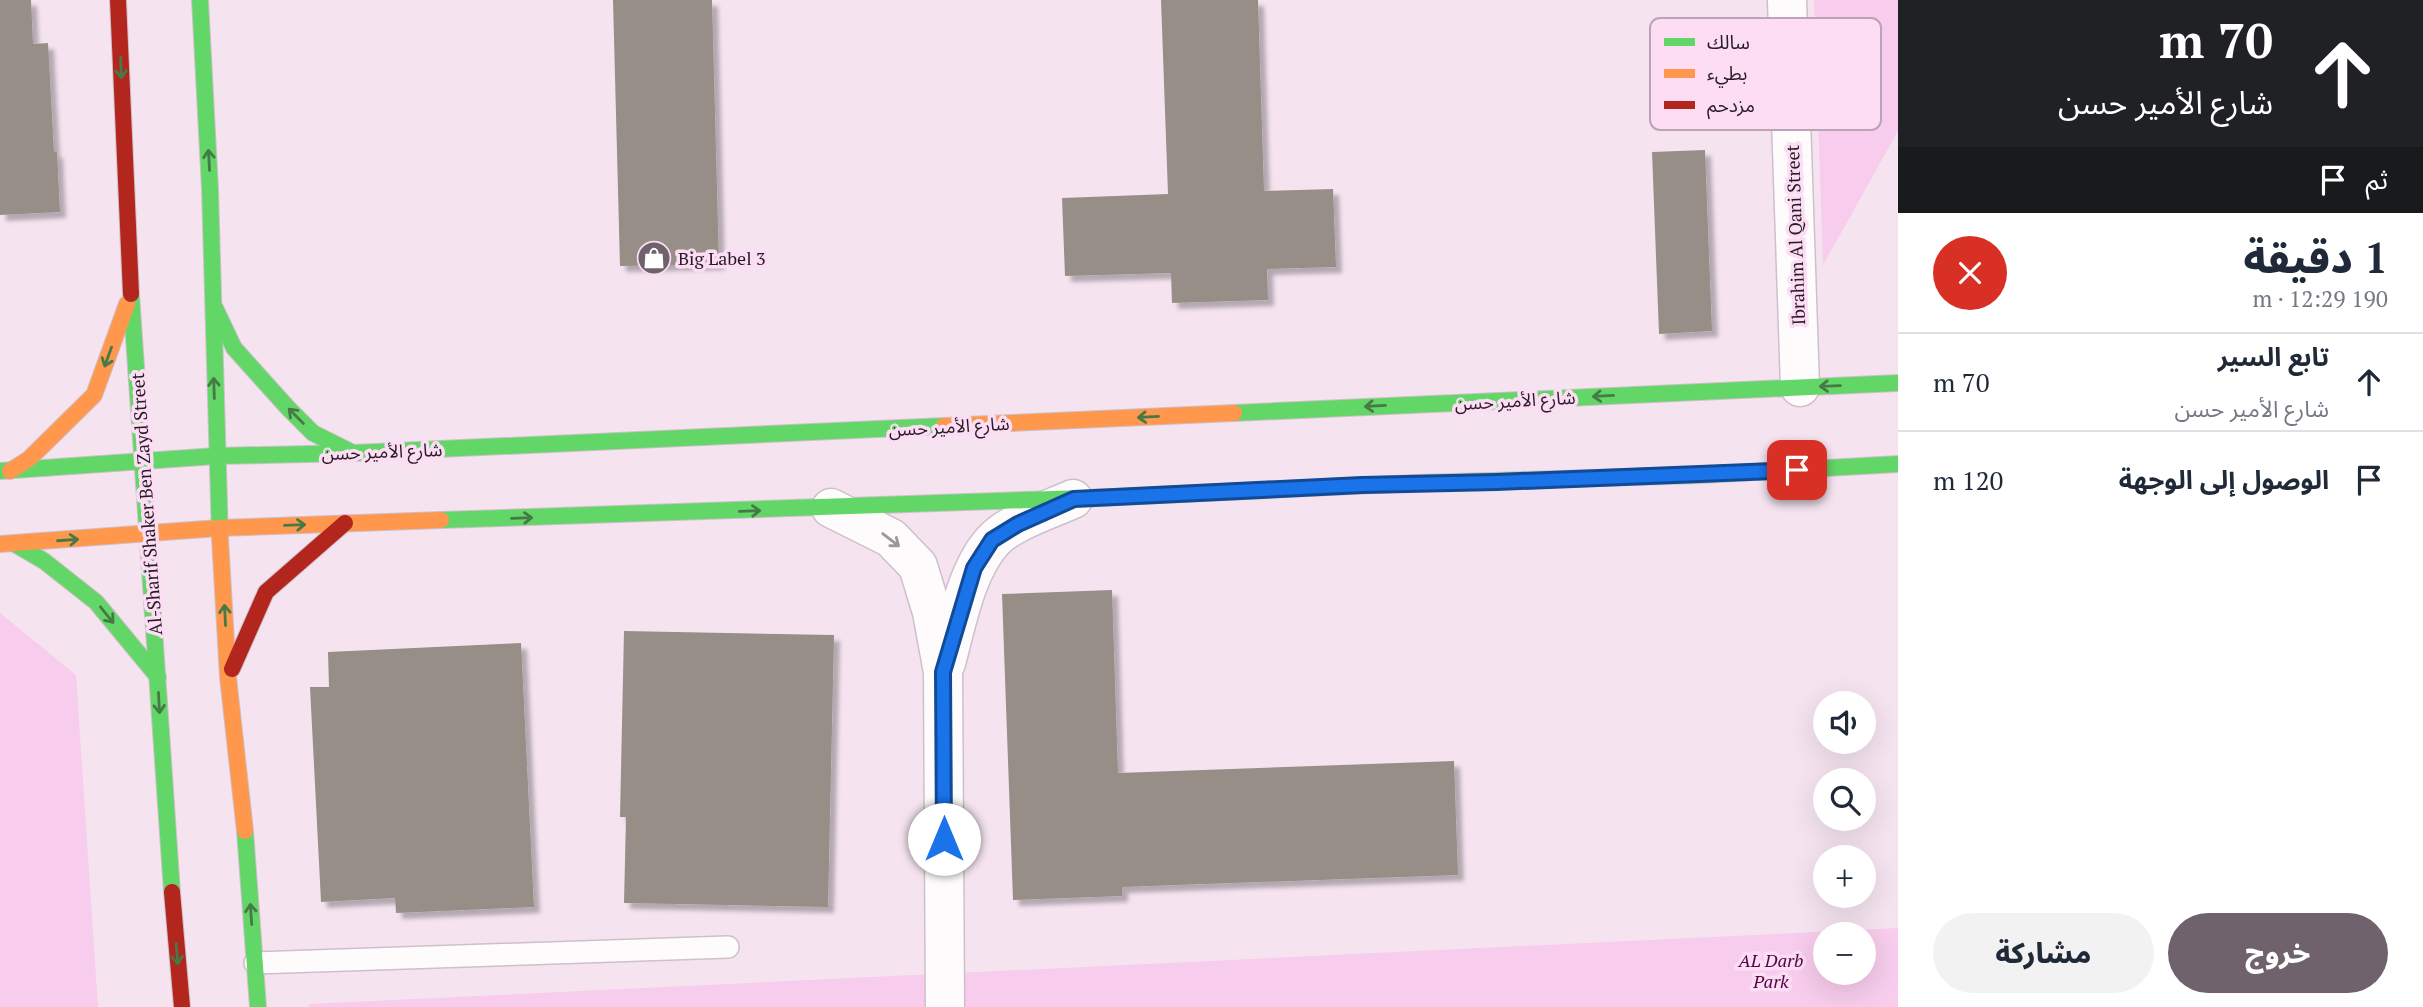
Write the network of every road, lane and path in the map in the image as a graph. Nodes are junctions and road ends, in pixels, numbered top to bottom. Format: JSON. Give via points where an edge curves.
{"nodes":[{"id":1,"x":118,"y":0,"type":"edge"},
{"id":2,"x":200,"y":0,"type":"edge"},
{"id":3,"x":1787,"y":0,"type":"edge"},
{"id":4,"x":1788,"y":18,"type":"edge"},
{"id":5,"x":1791,"y":130,"type":"edge"},
{"id":6,"x":131,"y":292,"type":"junction"},
{"id":7,"x":211,"y":301,"type":"junction"},
{"id":8,"x":1898,"y":383,"type":"edge"},
{"id":9,"x":1800,"y":387,"type":"junction"},
{"id":10,"x":352,"y":453,"type":"junction"},
{"id":11,"x":216,"y":456,"type":"junction"},
{"id":12,"x":144,"y":461,"type":"junction"},
{"id":13,"x":1898,"y":464,"type":"edge"},
{"id":14,"x":5,"y":471,"type":"edge"},
{"id":15,"x":1074,"y":499,"type":"junction"},
{"id":16,"x":831,"y":508,"type":"junction"},
{"id":17,"x":345,"y":523,"type":"junction"},
{"id":18,"x":219,"y":528,"type":"junction"},
{"id":19,"x":147,"y":534,"type":"junction"},
{"id":20,"x":8,"y":544,"type":"edge"},
{"id":21,"x":943,"y":672,"type":"junction"},
{"id":22,"x":158,"y":677,"type":"junction"},
{"id":23,"x":228,"y":677,"type":"junction"},
{"id":24,"x":728,"y":947,"type":"dead end"},
{"id":25,"x":255,"y":963,"type":"junction"},
{"id":26,"x":182,"y":1007,"type":"edge"},
{"id":27,"x":258,"y":1007,"type":"edge"},
{"id":28,"x":945,"y":1007,"type":"edge"}],
"edges":[{"from":1,"to":6,"type":"main road","name":"Al-Sharif Shaker Ben Zayd Street","one_way":true},
{"from":7,"to":2,"type":"main road","one_way":true},
{"from":3,"to":4,"type":"street","name":"Ibrahim Al Qani Street"},
{"from":5,"to":9,"type":"street","name":"Ibrahim Al Qani Street"},
{"from":6,"to":12,"type":"main road","name":"Al-Sharif Shaker Ben Zayd Street"},
{"from":6,"to":14,"type":"main road","one_way":true,"via":[[94,395],[29,459]]},
{"from":10,"to":7,"type":"main road","one_way":true,"via":[[313,433],[288,408],[234,348]]},
{"from":11,"to":7,"type":"main road","one_way":true},
{"from":8,"to":9,"type":"main road","name":"شارع الأمير حسن","one_way":true},
{"from":9,"to":10,"type":"main road","name":"شارع الأمير حسن","one_way":true},
{"from":10,"to":11,"type":"main road","name":"شارع الأمير حسن"},
{"from":11,"to":12,"type":"main road","name":"شارع الأمير حسن"},
{"from":11,"to":18,"type":"main road"},
{"from":12,"to":14,"type":"main road","name":"شارع الأمير حسن"},
{"from":12,"to":19,"type":"main road","name":"Al-Sharif Shaker Ben Zayd Street"},
{"from":13,"to":15,"type":"main road"},
{"from":15,"to":16,"type":"main road"},
{"from":15,"to":21,"type":"street","via":[[992,540],[974,568]]},
{"from":17,"to":16,"type":"main road","one_way":true},
{"from":16,"to":21,"type":"street","one_way":true,"via":[[891,538],[918,566]]},
{"from":18,"to":17,"type":"main road","one_way":true},
{"from":17,"to":23,"type":"main road","via":[[266,592]]},
{"from":18,"to":19,"type":"main road"},
{"from":23,"to":18,"type":"main road","one_way":true},
{"from":20,"to":19,"type":"main road","one_way":true},
{"from":19,"to":22,"type":"main road","name":"Al-Sharif Shaker Ben Zayd Street"},
{"from":20,"to":22,"type":"main road","one_way":true,"via":[[44,561],[96,602]]},
{"from":21,"to":28,"type":"street"},
{"from":22,"to":26,"type":"main road","name":"Al-Sharif Shaker Ben Zayd Street","one_way":true},
{"from":25,"to":23,"type":"main road","one_way":true},
{"from":24,"to":25,"type":"lane"},
{"from":25,"to":27,"type":"main road"}]}
